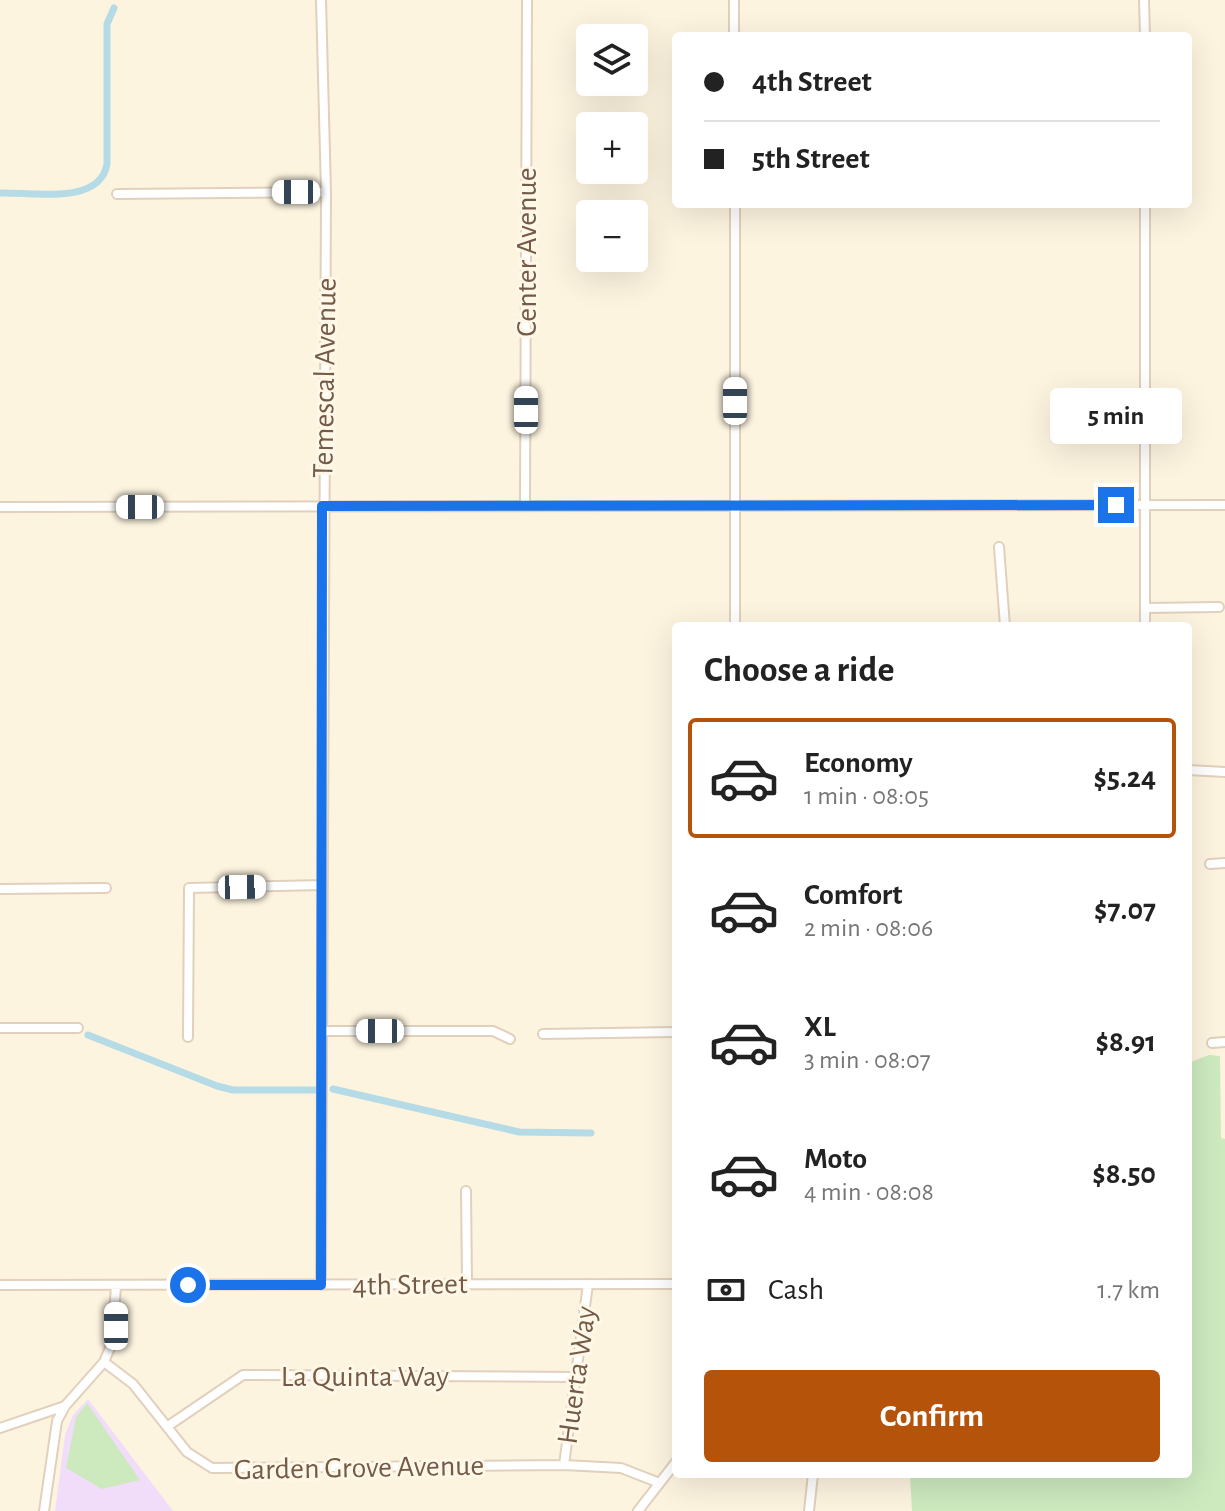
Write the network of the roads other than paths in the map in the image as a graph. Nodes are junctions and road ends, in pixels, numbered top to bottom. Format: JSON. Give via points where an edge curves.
{"nodes":[{"id":1,"x":321,"y":0,"type":"edge"},
{"id":2,"x":527,"y":0,"type":"edge"},
{"id":3,"x":734,"y":0,"type":"edge"},
{"id":4,"x":1144,"y":0,"type":"edge"},
{"id":5,"x":734,"y":32,"type":"edge"},
{"id":6,"x":1145,"y":32,"type":"edge"},
{"id":7,"x":326,"y":192,"type":"junction"},
{"id":8,"x":117,"y":194,"type":"dead end"},
{"id":9,"x":735,"y":208,"type":"edge"},
{"id":10,"x":1145,"y":208,"type":"edge"},
{"id":11,"x":525,"y":504,"type":"junction"},
{"id":12,"x":735,"y":504,"type":"junction"},
{"id":13,"x":1145,"y":505,"type":"junction"},
{"id":14,"x":1225,"y":505,"type":"edge"},
{"id":15,"x":322,"y":506,"type":"junction"},
{"id":16,"x":0,"y":507,"type":"edge"},
{"id":17,"x":999,"y":547,"type":"dead end"},
{"id":18,"x":1219,"y":607,"type":"dead end"},
{"id":19,"x":1146,"y":608,"type":"junction"},
{"id":20,"x":735,"y":622,"type":"edge"},
{"id":21,"x":1005,"y":622,"type":"edge"},
{"id":22,"x":1145,"y":622,"type":"edge"},
{"id":23,"x":1192,"y":770,"type":"edge"},
{"id":24,"x":1225,"y":772,"type":"edge"},
{"id":25,"x":1225,"y":863,"type":"edge"},
{"id":26,"x":1210,"y":864,"type":"dead end"},
{"id":27,"x":323,"y":885,"type":"junction"},
{"id":28,"x":106,"y":888,"type":"dead end"},
{"id":29,"x":0,"y":889,"type":"edge"},
{"id":30,"x":0,"y":1028,"type":"edge"},
{"id":31,"x":78,"y":1028,"type":"dead end"},
{"id":32,"x":323,"y":1031,"type":"junction"},
{"id":33,"x":672,"y":1032,"type":"edge"},
{"id":34,"x":543,"y":1034,"type":"dead end"},
{"id":35,"x":188,"y":1037,"type":"dead end"},
{"id":36,"x":510,"y":1039,"type":"dead end"},
{"id":37,"x":1225,"y":1042,"type":"edge"},
{"id":38,"x":1212,"y":1043,"type":"dead end"},
{"id":39,"x":466,"y":1191,"type":"dead end"},
{"id":40,"x":467,"y":1283,"type":"junction"},
{"id":41,"x":588,"y":1284,"type":"junction"},
{"id":42,"x":672,"y":1284,"type":"edge"},
{"id":43,"x":0,"y":1285,"type":"edge"},
{"id":44,"x":321,"y":1285,"type":"junction"},
{"id":45,"x":116,"y":1286,"type":"junction"},
{"id":46,"x":104,"y":1362,"type":"junction"},
{"id":47,"x":577,"y":1377,"type":"junction"},
{"id":48,"x":65,"y":1406,"type":"junction"},
{"id":49,"x":168,"y":1426,"type":"junction"},
{"id":50,"x":0,"y":1428,"type":"edge"},
{"id":51,"x":564,"y":1465,"type":"junction"},
{"id":52,"x":672,"y":1466,"type":"edge"},
{"id":53,"x":813,"y":1478,"type":"edge"},
{"id":54,"x":657,"y":1482,"type":"junction"},
{"id":55,"x":44,"y":1511,"type":"edge"},
{"id":56,"x":638,"y":1511,"type":"edge"},
{"id":57,"x":809,"y":1511,"type":"edge"}],
"edges":[{"from":1,"to":7,"type":"street","name":"Temescal Avenue"},
{"from":2,"to":11,"type":"street","name":"Center Avenue"},
{"from":3,"to":5,"type":"street"},
{"from":4,"to":6,"type":"street"},
{"from":7,"to":8,"type":"street"},
{"from":7,"to":15,"type":"street","name":"Temescal Avenue"},
{"from":9,"to":12,"type":"street"},
{"from":10,"to":13,"type":"street"},
{"from":11,"to":12,"type":"street"},
{"from":11,"to":15,"type":"street"},
{"from":12,"to":13,"type":"street"},
{"from":12,"to":20,"type":"street"},
{"from":13,"to":14,"type":"street"},
{"from":13,"to":19,"type":"street"},
{"from":15,"to":16,"type":"street"},
{"from":15,"to":27,"type":"street","name":"Temescal Avenue"},
{"from":17,"to":21,"type":"street"},
{"from":18,"to":19,"type":"street"},
{"from":19,"to":22,"type":"street"},
{"from":23,"to":24,"type":"street"},
{"from":25,"to":26,"type":"street"},
{"from":27,"to":32,"type":"street","name":"Temescal Avenue"},
{"from":27,"to":35,"type":"street","via":[[189,888]]},
{"from":28,"to":29,"type":"street"},
{"from":30,"to":31,"type":"street"},
{"from":32,"to":36,"type":"street","via":[[493,1031]]},
{"from":32,"to":44,"type":"street","name":"Temescal Avenue"},
{"from":33,"to":34,"type":"street"},
{"from":37,"to":38,"type":"street"},
{"from":39,"to":40,"type":"street"},
{"from":40,"to":41,"type":"street","name":"4th Street"},
{"from":40,"to":44,"type":"street","name":"4th Street"},
{"from":41,"to":42,"type":"street","name":"4th Street"},
{"from":41,"to":47,"type":"street","name":"Huerta Way"},
{"from":43,"to":45,"type":"street","name":"4th Street"},
{"from":44,"to":45,"type":"street","name":"4th Street"},
{"from":45,"to":46,"type":"street","via":[[116,1326]]},
{"from":46,"to":48,"type":"street"},
{"from":46,"to":49,"type":"street","name":"Garden Grove Avenue","via":[[133,1384]]},
{"from":47,"to":49,"type":"street","name":"La Quinta Way","via":[[243,1375]]},
{"from":47,"to":51,"type":"street","name":"Huerta Way"},
{"from":48,"to":50,"type":"street"},
{"from":48,"to":55,"type":"street","via":[[52,1444]]},
{"from":49,"to":51,"type":"street","name":"Garden Grove Avenue","via":[[187,1452],[212,1468]]},
{"from":51,"to":54,"type":"street","name":"Garden Grove Avenue","via":[[621,1468]]},
{"from":52,"to":54,"type":"street"},
{"from":53,"to":57,"type":"street"},
{"from":54,"to":56,"type":"street"}]}
